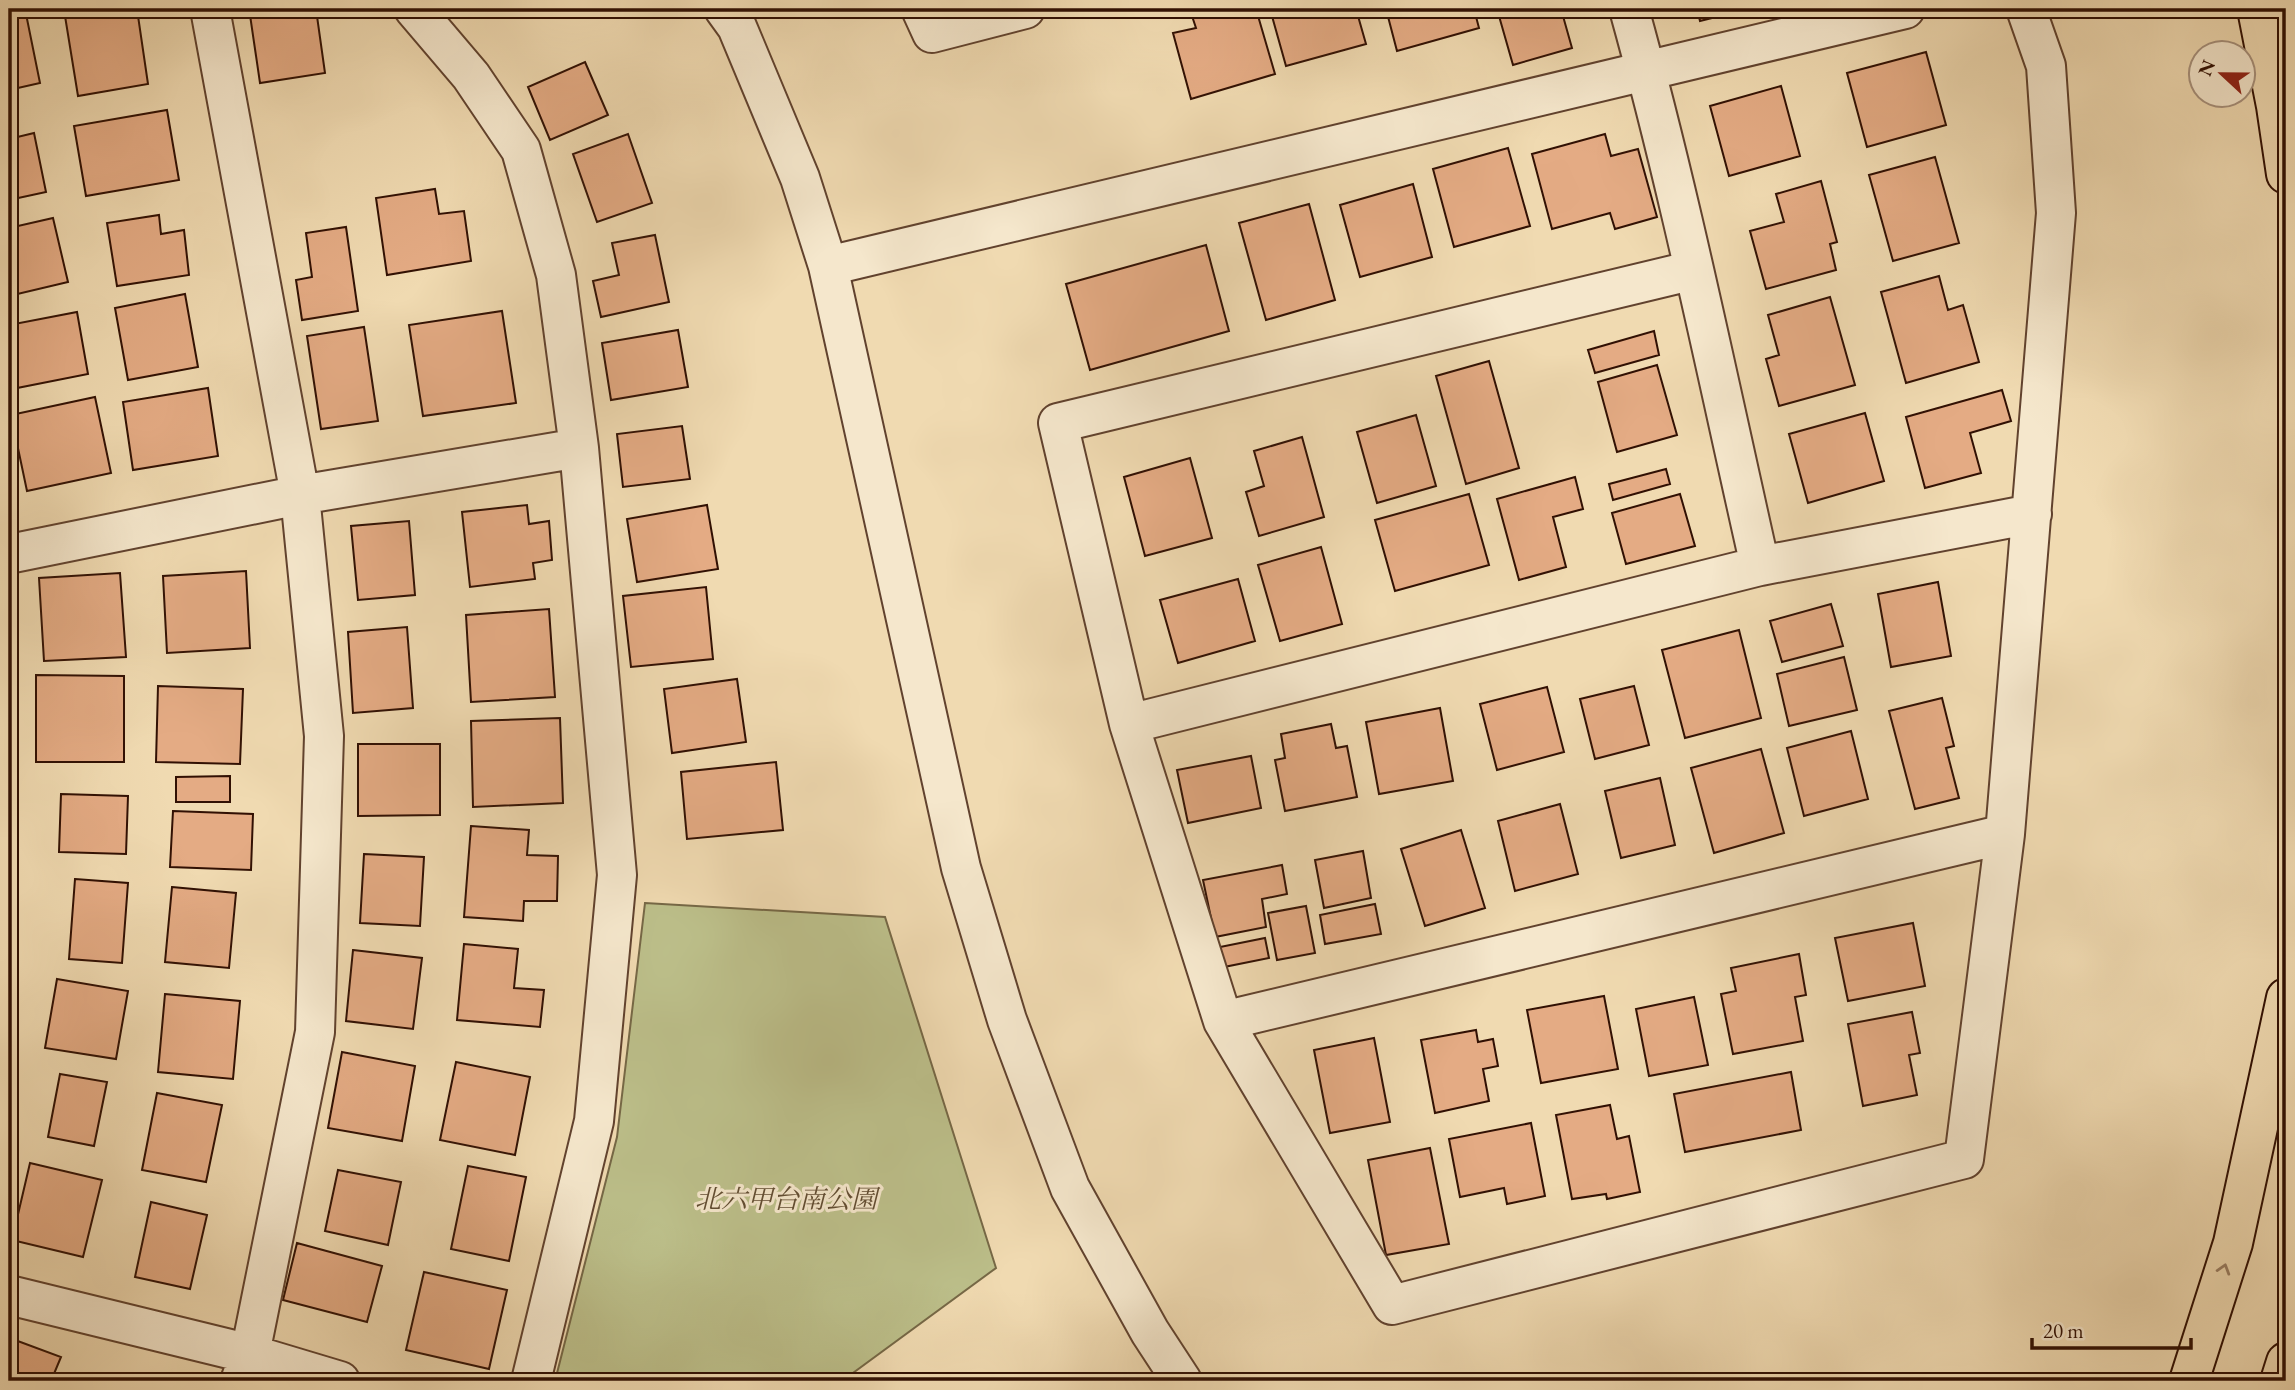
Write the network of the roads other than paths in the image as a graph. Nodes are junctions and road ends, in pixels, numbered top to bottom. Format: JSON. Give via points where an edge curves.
{"nodes":[{"id":1,"x":210,"y":9,"type":"edge"},
{"id":2,"x":414,"y":9,"type":"edge"},
{"id":3,"x":724,"y":9,"type":"edge"},
{"id":4,"x":921,"y":9,"type":"edge"},
{"id":5,"x":1025,"y":9,"type":"edge"},
{"id":6,"x":1629,"y":9,"type":"edge"},
{"id":7,"x":1905,"y":9,"type":"edge"},
{"id":8,"x":2026,"y":9,"type":"edge"},
{"id":9,"x":2257,"y":9,"type":"edge"},
{"id":10,"x":1646,"y":71,"type":"junction"},
{"id":11,"x":2286,"y":174,"type":"edge"},
{"id":12,"x":828,"y":266,"type":"junction"},
{"id":13,"x":1693,"y":270,"type":"junction"},
{"id":14,"x":579,"y":448,"type":"junction"},
{"id":15,"x":300,"y":495,"type":"junction"},
{"id":16,"x":2032,"y":514,"type":"junction"},
{"id":17,"x":9,"y":554,"type":"edge"},
{"id":18,"x":1760,"y":566,"type":"junction"},
{"id":19,"x":1129,"y":724,"type":"junction"},
{"id":20,"x":2005,"y":834,"type":"junction"},
{"id":21,"x":2286,"y":998,"type":"edge"},
{"id":22,"x":1223,"y":1021,"type":"junction"},
{"id":23,"x":9,"y":1296,"type":"edge"},
{"id":24,"x":2286,"y":1362,"type":"edge"},
{"id":25,"x":245,"y":1368,"type":"edge"},
{"id":26,"x":340,"y":1381,"type":"edge"},
{"id":27,"x":531,"y":1381,"type":"edge"},
{"id":28,"x":1182,"y":1381,"type":"edge"},
{"id":29,"x":2189,"y":1381,"type":"edge"},
{"id":30,"x":2280,"y":1381,"type":"edge"}],
"edges":[{"from":1,"to":15,"type":"street"},
{"from":2,"to":14,"type":"street","via":[[471,76],[521,150],[556,275]]},
{"from":3,"to":12,"type":"street","via":[[737,27],[800,178]]},
{"from":4,"to":5,"type":"street","via":[[932,33]]},
{"from":6,"to":10,"type":"street"},
{"from":7,"to":10,"type":"street"},
{"from":8,"to":16,"type":"street","via":[[2046,66],[2056,213]]},
{"from":9,"to":11,"type":"highway"},
{"from":10,"to":12,"type":"street"},
{"from":10,"to":13,"type":"street"},
{"from":12,"to":28,"type":"street","via":[[961,868],[1007,1020],[1070,1188]]},
{"from":13,"to":18,"type":"street"},
{"from":13,"to":19,"type":"street","via":[[1058,422]]},
{"from":14,"to":15,"type":"street"},
{"from":14,"to":27,"type":"street","via":[[617,876],[594,1121]]},
{"from":15,"to":17,"type":"street"},
{"from":15,"to":25,"type":"street","via":[[324,736],[315,1032]]},
{"from":16,"to":18,"type":"street"},
{"from":16,"to":20,"type":"street"},
{"from":18,"to":19,"type":"street"},
{"from":19,"to":22,"type":"street"},
{"from":20,"to":22,"type":"street"},
{"from":20,"to":22,"type":"street","via":[[1964,1159],[1392,1305]]},
{"from":29,"to":21,"type":"highway","one_way":true,"via":[[2233,1242]]},
{"from":23,"to":25,"type":"street"},
{"from":24,"to":30,"type":"highway"},
{"from":25,"to":26,"type":"street"}]}
